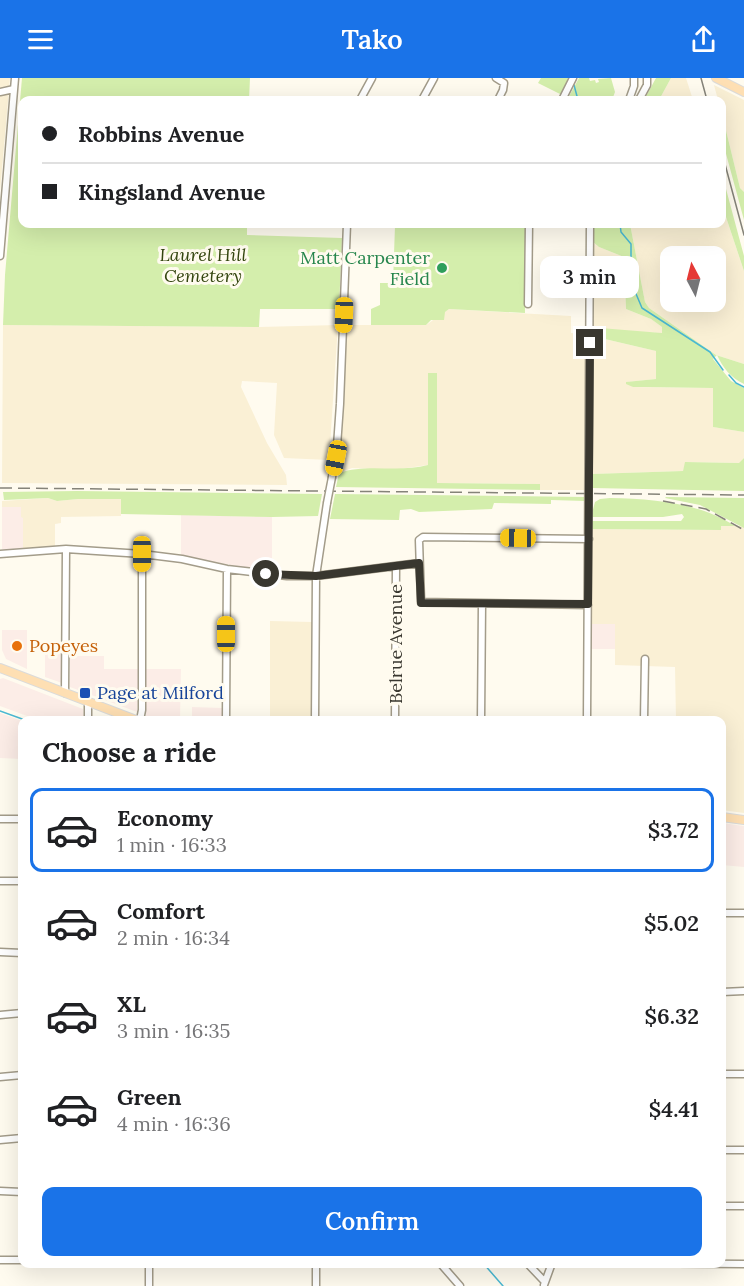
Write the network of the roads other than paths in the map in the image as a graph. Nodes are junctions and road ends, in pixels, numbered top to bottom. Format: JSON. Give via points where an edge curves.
{"nodes":[{"id":1,"x":15,"y":78,"type":"edge"},
{"id":2,"x":372,"y":78,"type":"edge"},
{"id":3,"x":434,"y":78,"type":"edge"},
{"id":4,"x":496,"y":78,"type":"edge"},
{"id":5,"x":573,"y":78,"type":"edge"},
{"id":6,"x":634,"y":78,"type":"edge"},
{"id":7,"x":647,"y":78,"type":"edge"},
{"id":8,"x":716,"y":78,"type":"edge"},
{"id":9,"x":14,"y":89,"type":"junction"},
{"id":10,"x":0,"y":92,"type":"edge"},
{"id":11,"x":744,"y":92,"type":"edge"},
{"id":12,"x":362,"y":96,"type":"edge"},
{"id":13,"x":424,"y":96,"type":"edge"},
{"id":14,"x":499,"y":96,"type":"edge"},
{"id":15,"x":564,"y":96,"type":"edge"},
{"id":16,"x":630,"y":96,"type":"edge"},
{"id":17,"x":641,"y":96,"type":"edge"},
{"id":18,"x":347,"y":228,"type":"edge"},
{"id":19,"x":529,"y":228,"type":"edge"},
{"id":20,"x":590,"y":228,"type":"edge"},
{"id":21,"x":0,"y":256,"type":"edge"},
{"id":22,"x":528,"y":304,"type":"dead end"},
{"id":23,"x":589,"y":539,"type":"junction"},
{"id":24,"x":66,"y":549,"type":"junction"},
{"id":25,"x":0,"y":554,"type":"edge"},
{"id":26,"x":142,"y":554,"type":"junction"},
{"id":27,"x":419,"y":563,"type":"junction"},
{"id":28,"x":396,"y":567,"type":"junction"},
{"id":29,"x":227,"y":569,"type":"junction"},
{"id":30,"x":316,"y":576,"type":"junction"},
{"id":31,"x":482,"y":604,"type":"junction"},
{"id":32,"x":588,"y":604,"type":"junction"},
{"id":33,"x":645,"y":659,"type":"dead end"},
{"id":34,"x":0,"y":668,"type":"edge"},
{"id":35,"x":65,"y":693,"type":"junction"},
{"id":36,"x":88,"y":702,"type":"junction"},
{"id":37,"x":88,"y":716,"type":"edge"},
{"id":38,"x":127,"y":716,"type":"edge"},
{"id":39,"x":140,"y":716,"type":"edge"},
{"id":40,"x":225,"y":716,"type":"edge"},
{"id":41,"x":315,"y":716,"type":"edge"},
{"id":42,"x":395,"y":716,"type":"edge"},
{"id":43,"x":481,"y":716,"type":"edge"},
{"id":44,"x":587,"y":716,"type":"edge"},
{"id":45,"x":645,"y":716,"type":"edge"},
{"id":46,"x":726,"y":818,"type":"edge"},
{"id":47,"x":0,"y":819,"type":"edge"},
{"id":48,"x":18,"y":819,"type":"edge"},
{"id":49,"x":744,"y":820,"type":"edge"},
{"id":50,"x":0,"y":881,"type":"edge"},
{"id":51,"x":18,"y":881,"type":"edge"},
{"id":52,"x":726,"y":913,"type":"edge"},
{"id":53,"x":744,"y":913,"type":"edge"},
{"id":54,"x":0,"y":952,"type":"edge"},
{"id":55,"x":18,"y":953,"type":"edge"},
{"id":56,"x":744,"y":991,"type":"edge"},
{"id":57,"x":726,"y":992,"type":"edge"},
{"id":58,"x":18,"y":1013,"type":"edge"},
{"id":59,"x":0,"y":1015,"type":"edge"},
{"id":60,"x":726,"y":1074,"type":"edge"},
{"id":61,"x":744,"y":1074,"type":"edge"},
{"id":62,"x":18,"y":1075,"type":"edge"},
{"id":63,"x":0,"y":1077,"type":"edge"},
{"id":64,"x":18,"y":1138,"type":"edge"},
{"id":65,"x":0,"y":1140,"type":"edge"},
{"id":66,"x":726,"y":1150,"type":"edge"},
{"id":67,"x":744,"y":1150,"type":"edge"},
{"id":68,"x":0,"y":1191,"type":"edge"},
{"id":69,"x":18,"y":1192,"type":"edge"},
{"id":70,"x":726,"y":1206,"type":"edge"},
{"id":71,"x":744,"y":1206,"type":"edge"},
{"id":72,"x":0,"y":1260,"type":"edge"},
{"id":73,"x":18,"y":1260,"type":"edge"},
{"id":74,"x":726,"y":1264,"type":"edge"},
{"id":75,"x":744,"y":1264,"type":"edge"},
{"id":76,"x":149,"y":1268,"type":"edge"},
{"id":77,"x":316,"y":1268,"type":"edge"},
{"id":78,"x":444,"y":1268,"type":"edge"},
{"id":79,"x":531,"y":1268,"type":"edge"},
{"id":80,"x":550,"y":1268,"type":"edge"},
{"id":81,"x":544,"y":1284,"type":"edge"},
{"id":82,"x":149,"y":1286,"type":"edge"},
{"id":83,"x":316,"y":1286,"type":"edge"},
{"id":84,"x":460,"y":1286,"type":"edge"}],
"edges":[{"from":1,"to":9,"type":"street"},
{"from":2,"to":12,"type":"street"},
{"from":3,"to":13,"type":"street"},
{"from":4,"to":14,"type":"street","via":[[504,83]]},
{"from":5,"to":15,"type":"street"},
{"from":6,"to":16,"type":"street"},
{"from":7,"to":17,"type":"street"},
{"from":8,"to":11,"type":"main road"},
{"from":9,"to":10,"type":"street"},
{"from":9,"to":21,"type":"street"},
{"from":18,"to":30,"type":"street","bridge":true,"via":[[336,451]]},
{"from":19,"to":22,"type":"street"},
{"from":20,"to":23,"type":"street"},
{"from":23,"to":27,"type":"street","via":[[420,538]]},
{"from":23,"to":32,"type":"street"},
{"from":24,"to":25,"type":"street"},
{"from":24,"to":26,"type":"street"},
{"from":24,"to":35,"type":"street"},
{"from":26,"to":29,"type":"street"},
{"from":26,"to":39,"type":"street"},
{"from":27,"to":28,"type":"street"},
{"from":27,"to":31,"type":"street","via":[[421,603]]},
{"from":28,"to":30,"type":"street"},
{"from":28,"to":42,"type":"street","name":"Belrue Avenue"},
{"from":29,"to":30,"type":"street"},
{"from":29,"to":40,"type":"street"},
{"from":30,"to":41,"type":"street"},
{"from":31,"to":32,"type":"street"},
{"from":31,"to":43,"type":"street"},
{"from":32,"to":44,"type":"street"},
{"from":33,"to":45,"type":"street"},
{"from":34,"to":35,"type":"main road"},
{"from":35,"to":36,"type":"main road"},
{"from":36,"to":37,"type":"street"},
{"from":36,"to":38,"type":"main road"},
{"from":46,"to":49,"type":"main road"},
{"from":47,"to":48,"type":"street"},
{"from":50,"to":51,"type":"street"},
{"from":52,"to":53,"type":"street"},
{"from":54,"to":55,"type":"street"},
{"from":56,"to":57,"type":"street"},
{"from":58,"to":59,"type":"street"},
{"from":60,"to":61,"type":"street"},
{"from":62,"to":63,"type":"street"},
{"from":64,"to":65,"type":"street"},
{"from":66,"to":67,"type":"street"},
{"from":68,"to":69,"type":"street"},
{"from":70,"to":71,"type":"street"},
{"from":72,"to":73,"type":"street"},
{"from":74,"to":75,"type":"street"},
{"from":76,"to":82,"type":"street"},
{"from":77,"to":83,"type":"street"},
{"from":78,"to":84,"type":"street"},
{"from":79,"to":81,"type":"street"},
{"from":80,"to":81,"type":"street"}]}
